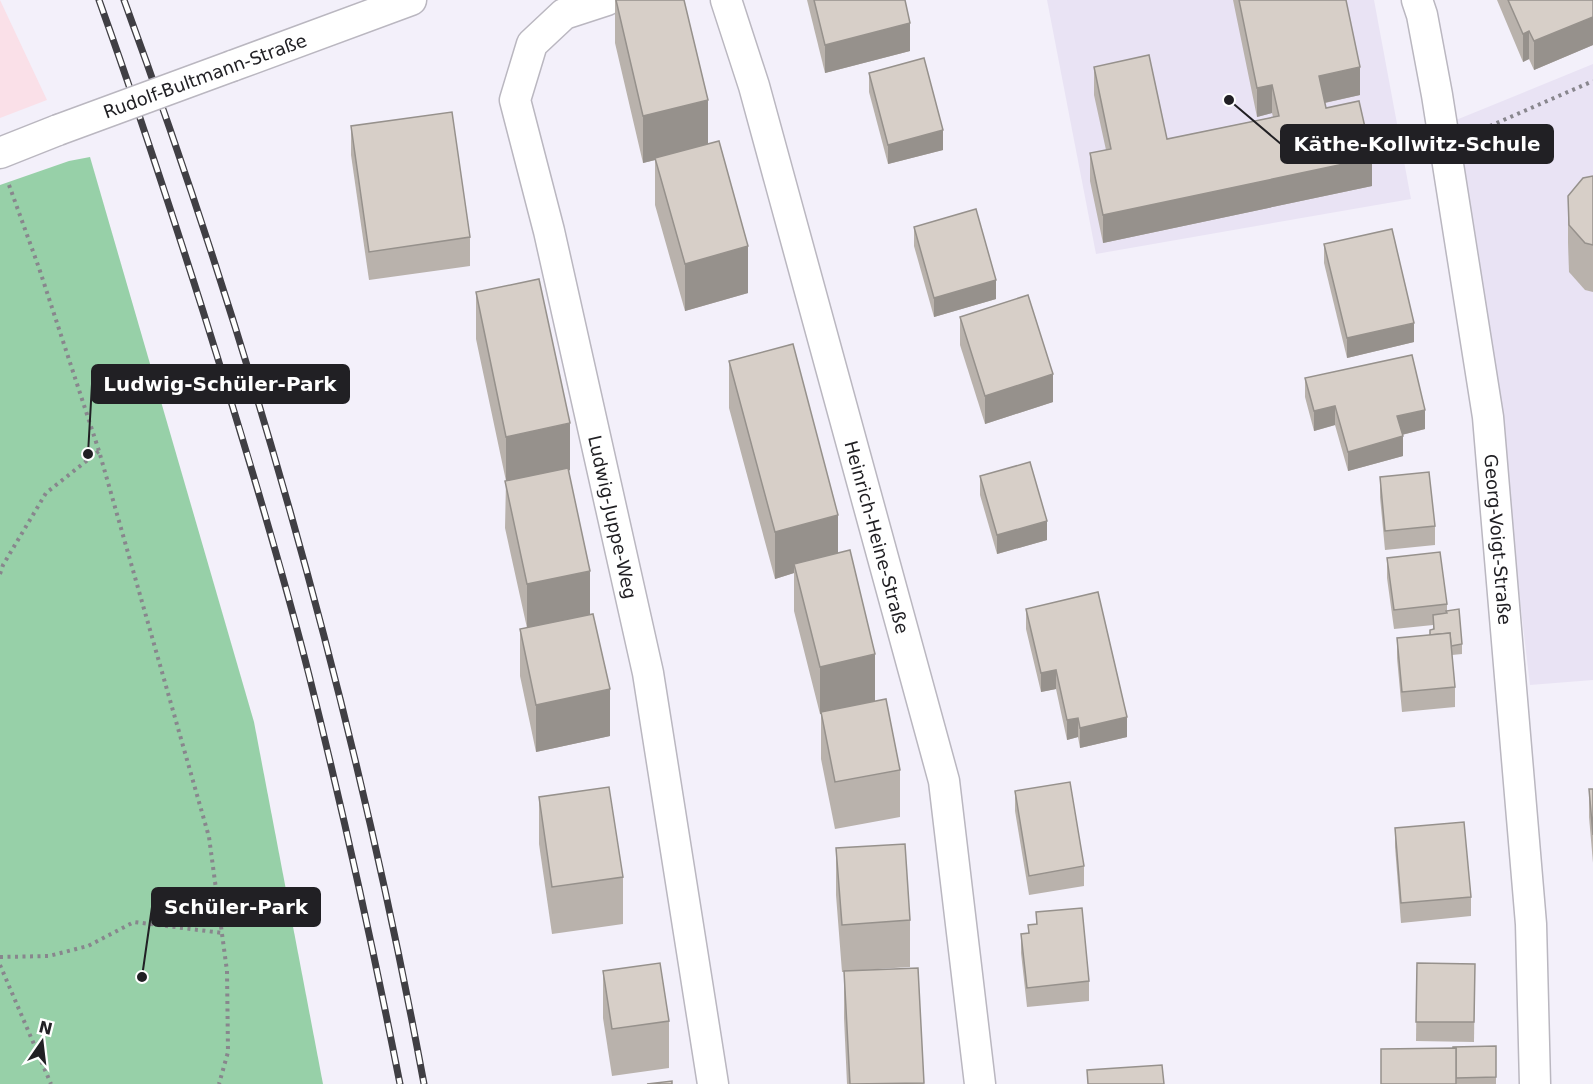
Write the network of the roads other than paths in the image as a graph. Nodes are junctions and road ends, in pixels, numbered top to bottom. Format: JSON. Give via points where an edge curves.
{"nodes":[{"id":1,"x":411,"y":0,"type":"edge"},
{"id":2,"x":607,"y":0,"type":"edge"},
{"id":3,"x":726,"y":0,"type":"edge"},
{"id":4,"x":1417,"y":0,"type":"edge"},
{"id":5,"x":0,"y":153,"type":"edge"},
{"id":6,"x":713,"y":1084,"type":"edge"},
{"id":7,"x":980,"y":1084,"type":"edge"},
{"id":8,"x":1535,"y":1084,"type":"edge"}],
"edges":[{"from":1,"to":5,"type":"street","name":"Rudolf-Bultmann-Straße","bridge":true},
{"from":2,"to":6,"type":"street","name":"Ludwig-Juppe-Weg","via":[[564,14],[532,44],[515,100],[549,231],[648,673]]},
{"from":3,"to":7,"type":"street","name":"Heinrich-Heine-Straße","via":[[754,86],[944,781]]},
{"from":4,"to":8,"type":"street","name":"Georg-Voigt-Straße","via":[[1445,146],[1488,417],[1531,924]]}]}
